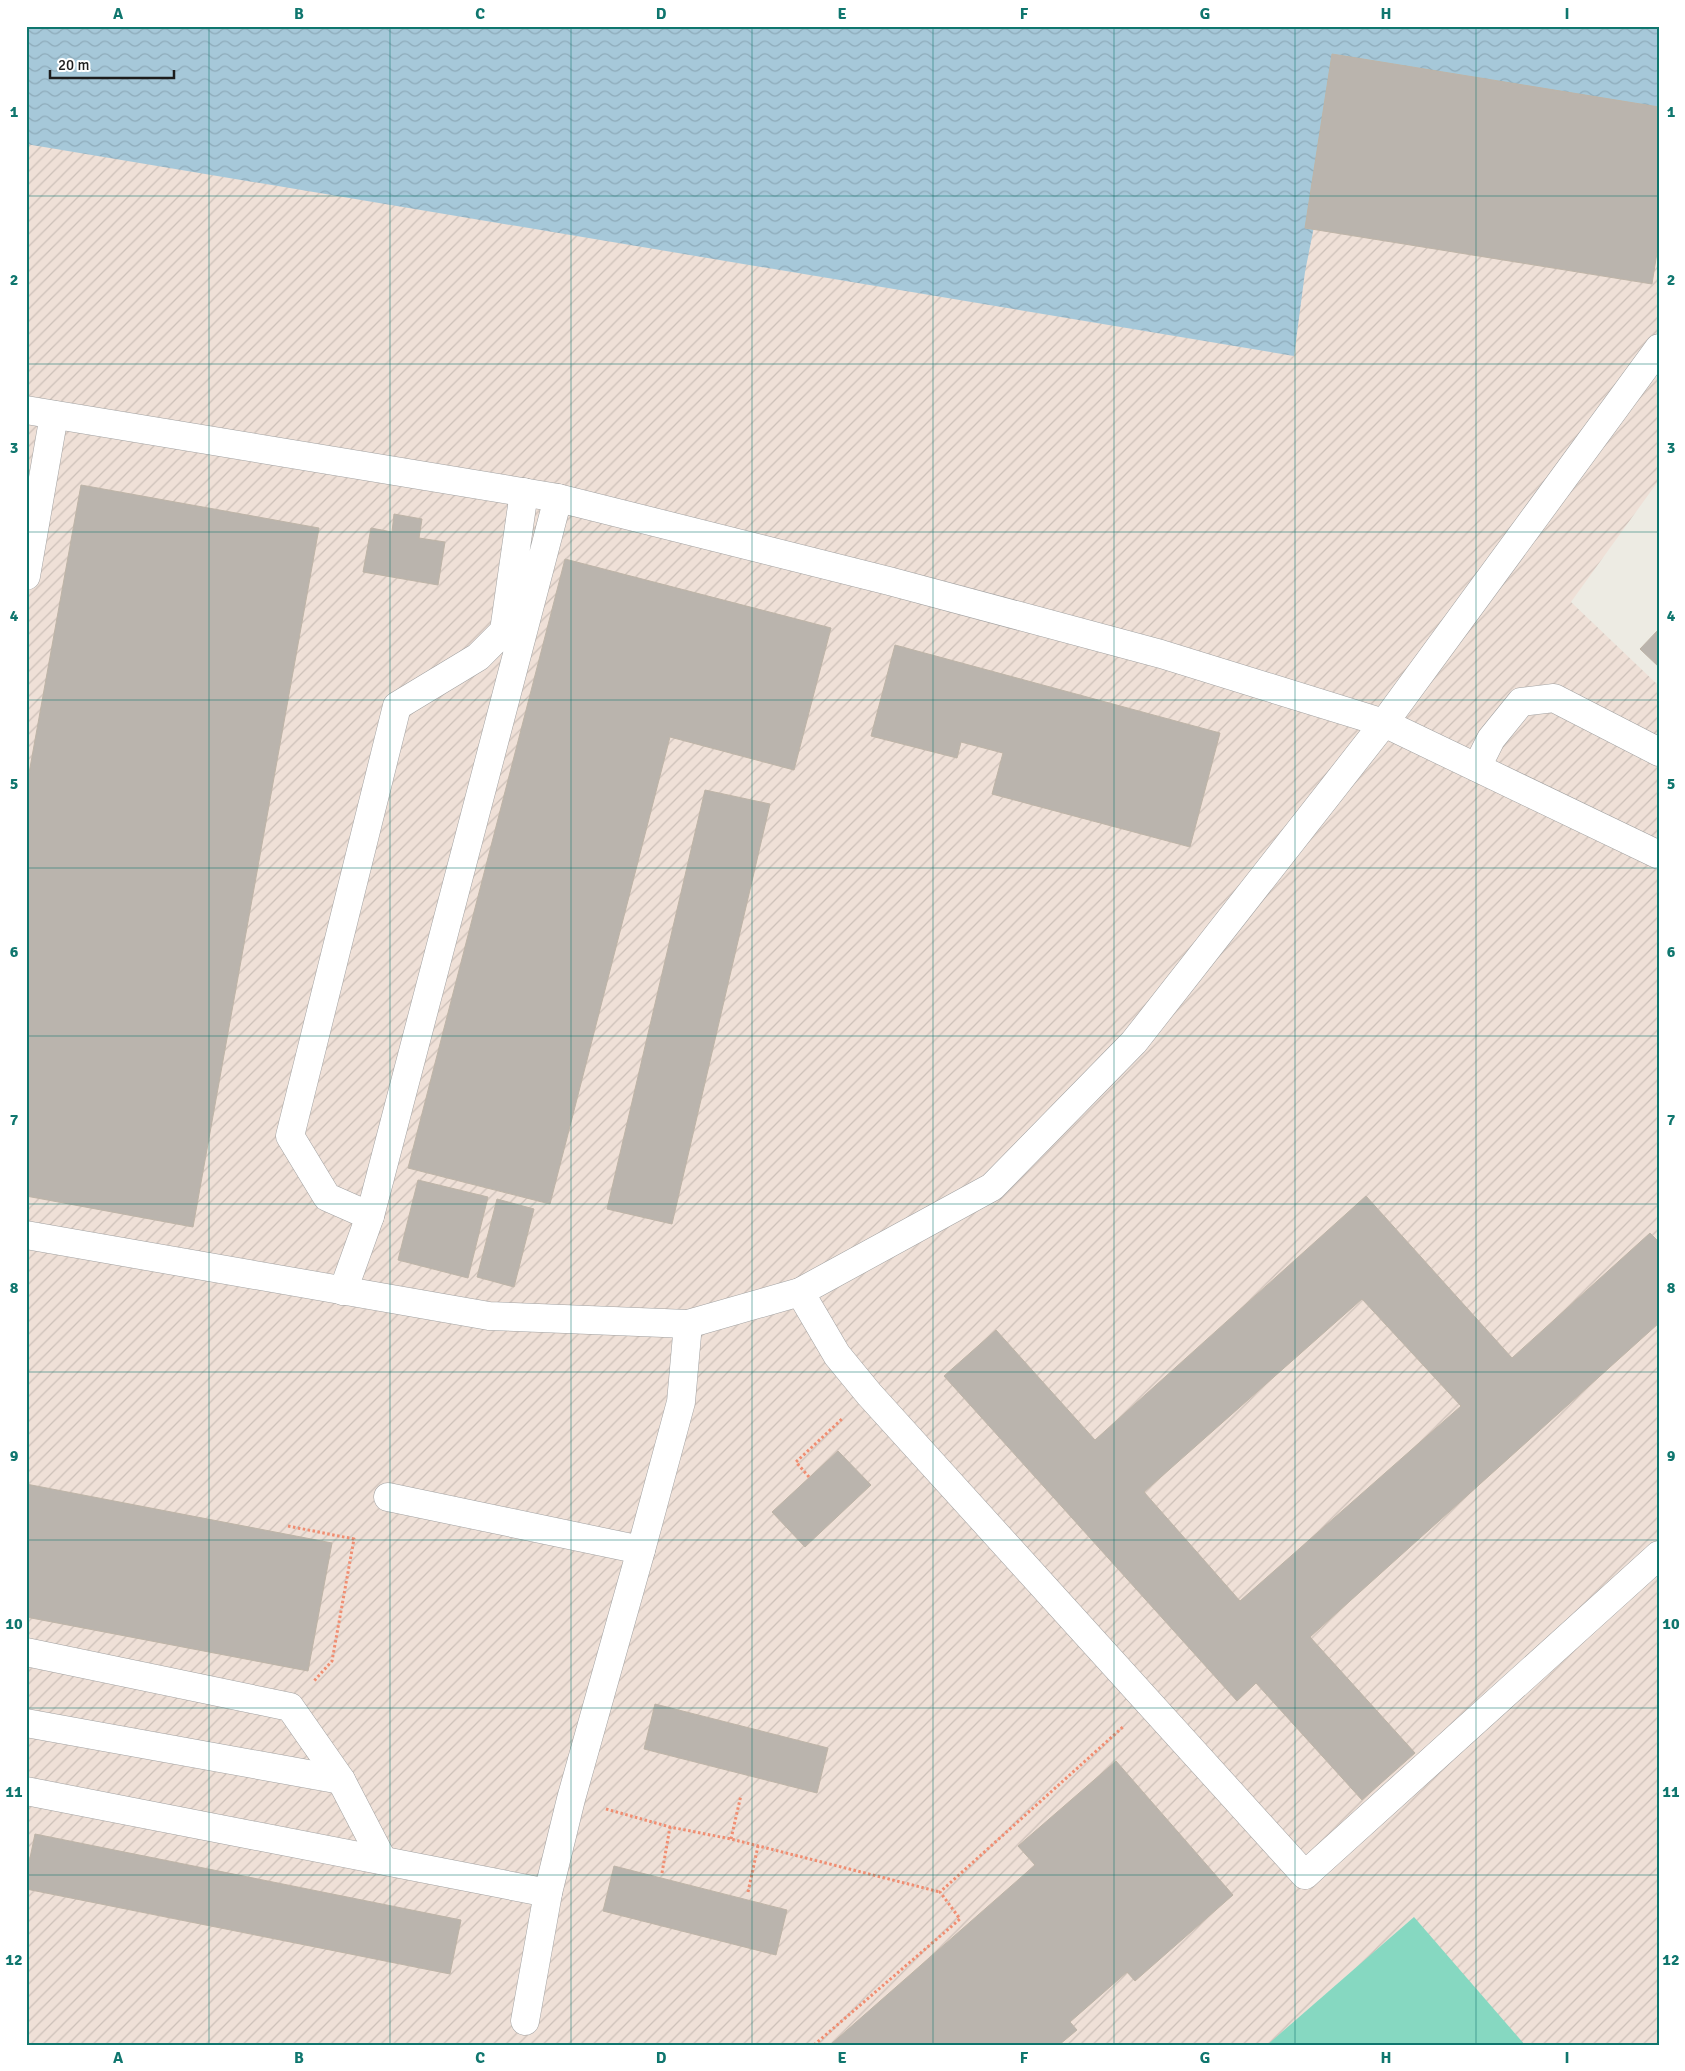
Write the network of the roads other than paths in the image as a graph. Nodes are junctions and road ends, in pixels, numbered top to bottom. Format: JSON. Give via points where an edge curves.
{"nodes":[{"id":1,"x":1659,"y":348,"type":"edge"},
{"id":2,"x":26,"y":410,"type":"edge"},
{"id":3,"x":54,"y":415,"type":"junction"},
{"id":4,"x":524,"y":492,"type":"junction"},
{"id":5,"x":558,"y":498,"type":"junction"},
{"id":6,"x":26,"y":576,"type":"edge"},
{"id":7,"x":1384,"y":724,"type":"junction"},
{"id":8,"x":1659,"y":752,"type":"edge"},
{"id":9,"x":1477,"y":767,"type":"junction"},
{"id":10,"x":1659,"y":855,"type":"edge"},
{"id":11,"x":370,"y":1216,"type":"junction"},
{"id":12,"x":26,"y":1235,"type":"edge"},
{"id":13,"x":343,"y":1291,"type":"junction"},
{"id":14,"x":800,"y":1292,"type":"junction"},
{"id":15,"x":688,"y":1324,"type":"junction"},
{"id":16,"x":388,"y":1496,"type":"dead end"},
{"id":17,"x":641,"y":1550,"type":"junction"},
{"id":18,"x":1659,"y":1555,"type":"edge"},
{"id":19,"x":26,"y":1652,"type":"edge"},
{"id":20,"x":26,"y":1723,"type":"edge"},
{"id":21,"x":341,"y":1780,"type":"junction"},
{"id":22,"x":26,"y":1791,"type":"edge"},
{"id":23,"x":382,"y":1859,"type":"junction"},
{"id":24,"x":548,"y":1892,"type":"junction"},
{"id":25,"x":525,"y":2020,"type":"dead end"}],
"edges":[{"from":1,"to":7,"type":"lane"},
{"from":2,"to":3,"type":"lane"},
{"from":3,"to":4,"type":"lane"},
{"from":3,"to":6,"type":"lane"},
{"from":4,"to":5,"type":"lane"},
{"from":4,"to":11,"type":"lane","via":[[504,631],[478,657],[397,706],[290,1136],[327,1197]]},
{"from":5,"to":7,"type":"lane","via":[[889,581],[1160,654]]},
{"from":5,"to":11,"type":"lane"},
{"from":7,"to":9,"type":"lane"},
{"from":7,"to":14,"type":"lane","via":[[1134,1042],[992,1187]]},
{"from":8,"to":9,"type":"lane","via":[[1554,698],[1521,702],[1491,739]]},
{"from":9,"to":10,"type":"lane"},
{"from":11,"to":13,"type":"lane"},
{"from":12,"to":13,"type":"lane"},
{"from":13,"to":15,"type":"lane","via":[[489,1316]]},
{"from":14,"to":15,"type":"lane"},
{"from":14,"to":18,"type":"lane","via":[[837,1355],[868,1394],[1305,1875]]},
{"from":15,"to":17,"type":"lane","via":[[680,1402]]},
{"from":16,"to":17,"type":"lane"},
{"from":17,"to":24,"type":"lane","via":[[570,1799]]},
{"from":19,"to":21,"type":"lane","via":[[290,1707]]},
{"from":20,"to":21,"type":"lane"},
{"from":21,"to":23,"type":"lane"},
{"from":22,"to":23,"type":"lane"},
{"from":23,"to":24,"type":"lane"},
{"from":24,"to":25,"type":"lane"}]}
